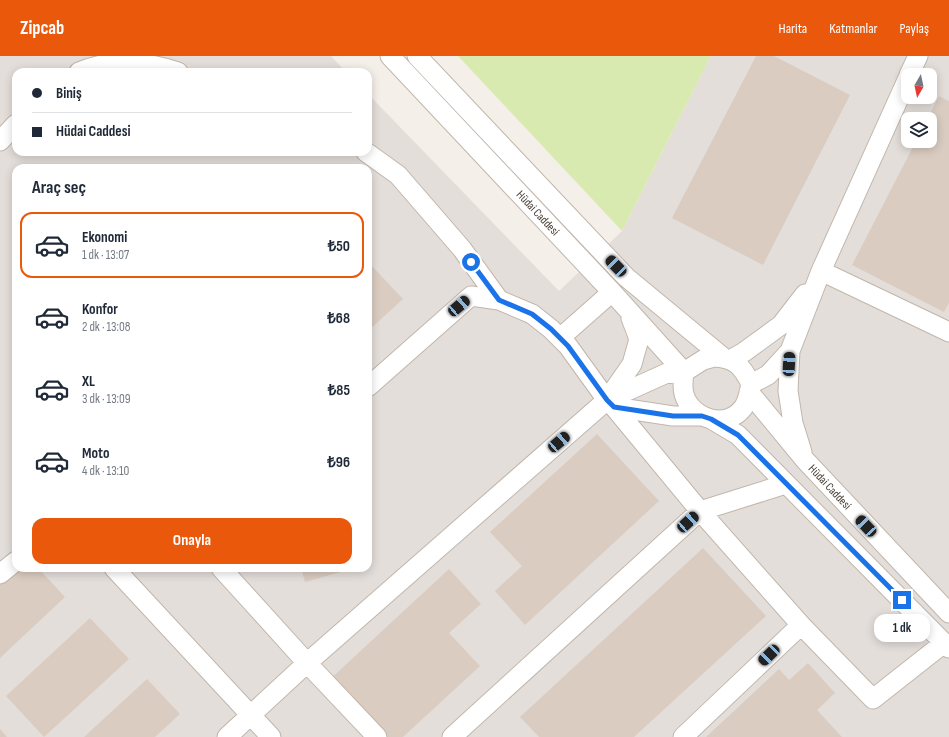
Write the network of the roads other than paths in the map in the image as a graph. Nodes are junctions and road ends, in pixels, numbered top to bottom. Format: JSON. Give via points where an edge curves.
{"nodes":[{"id":1,"x":390,"y":56,"type":"edge"},
{"id":2,"x":417,"y":56,"type":"edge"},
{"id":3,"x":918,"y":56,"type":"edge"},
{"id":4,"x":88,"y":68,"type":"edge"},
{"id":5,"x":166,"y":68,"type":"edge"},
{"id":6,"x":912,"y":68,"type":"edge"},
{"id":7,"x":901,"y":94,"type":"edge"},
{"id":8,"x":12,"y":128,"type":"edge"},
{"id":9,"x":0,"y":141,"type":"edge"},
{"id":10,"x":372,"y":156,"type":"edge"},
{"id":11,"x":821,"y":272,"type":"junction"},
{"id":12,"x":612,"y":292,"type":"junction"},
{"id":13,"x":499,"y":300,"type":"junction"},
{"id":14,"x":629,"y":311,"type":"junction"},
{"id":15,"x":949,"y":332,"type":"edge"},
{"id":16,"x":560,"y":338,"type":"junction"},
{"id":17,"x":790,"y":351,"type":"junction"},
{"id":18,"x":727,"y":359,"type":"junction"},
{"id":19,"x":683,"y":375,"type":"junction"},
{"id":20,"x":372,"y":383,"type":"edge"},
{"id":21,"x":750,"y":388,"type":"junction"},
{"id":22,"x":610,"y":404,"type":"junction"},
{"id":23,"x":706,"y":418,"type":"junction"},
{"id":24,"x":805,"y":460,"type":"junction"},
{"id":25,"x":786,"y":484,"type":"junction"},
{"id":26,"x":700,"y":511,"type":"junction"},
{"id":27,"x":12,"y":564,"type":"edge"},
{"id":28,"x":118,"y":572,"type":"edge"},
{"id":29,"x":225,"y":572,"type":"edge"},
{"id":30,"x":0,"y":574,"type":"edge"},
{"id":31,"x":949,"y":613,"type":"edge"},
{"id":32,"x":801,"y":625,"type":"junction"},
{"id":33,"x":946,"y":645,"type":"edge"},
{"id":34,"x":307,"y":663,"type":"junction"},
{"id":35,"x":251,"y":715,"type":"junction"},
{"id":36,"x":227,"y":737,"type":"edge"},
{"id":37,"x":271,"y":737,"type":"edge"},
{"id":38,"x":377,"y":737,"type":"edge"},
{"id":39,"x":452,"y":737,"type":"edge"},
{"id":40,"x":683,"y":737,"type":"edge"}],
"edges":[{"from":1,"to":12,"type":"street","name":"Hüdai Caddesi"},
{"from":2,"to":18,"type":"street","name":"Hüdai Caddesi","via":[[626,277]]},
{"from":3,"to":6,"type":"street"},
{"from":4,"to":5,"type":"street","via":[[112,62],[137,62]]},
{"from":7,"to":11,"type":"street"},
{"from":8,"to":9,"type":"street"},
{"from":10,"to":13,"type":"street","via":[[398,175],[462,249]]},
{"from":11,"to":15,"type":"street"},
{"from":11,"to":17,"type":"street"},
{"from":11,"to":18,"type":"street","via":[[781,325],[744,352]]},
{"from":12,"to":14,"type":"street","name":"Hüdai Caddesi"},
{"from":12,"to":16,"type":"street"},
{"from":13,"to":16,"type":"street","via":[[532,314]]},
{"from":13,"to":20,"type":"street","via":[[471,296]]},
{"from":14,"to":19,"type":"street","name":"Hüdai Caddesi"},
{"from":14,"to":22,"type":"street","via":[[639,339],[632,364]]},
{"from":16,"to":22,"type":"street"},
{"from":17,"to":21,"type":"street","via":[[768,375]]},
{"from":17,"to":24,"type":"street","via":[[788,391],[793,423]]},
{"from":18,"to":19,"type":"street","via":[[714,357],[704,360]]},
{"from":18,"to":21,"type":"street","via":[[741,367]]},
{"from":19,"to":22,"type":"street","via":[[667,373]]},
{"from":19,"to":23,"type":"street","via":[[685,395],[695,410]]},
{"from":21,"to":23,"type":"street","via":[[747,401],[736,414],[720,420]]},
{"from":21,"to":24,"type":"street","name":"Hüdai Caddesi"},
{"from":22,"to":23,"type":"street","via":[[673,416]]},
{"from":22,"to":26,"type":"street"},
{"from":22,"to":34,"type":"street"},
{"from":23,"to":25,"type":"street","via":[[738,435]]},
{"from":24,"to":31,"type":"street","name":"Hüdai Caddesi"},
{"from":25,"to":26,"type":"street"},
{"from":25,"to":33,"type":"street"},
{"from":26,"to":32,"type":"street"},
{"from":26,"to":39,"type":"street"},
{"from":27,"to":30,"type":"street"},
{"from":28,"to":35,"type":"street"},
{"from":29,"to":34,"type":"street"},
{"from":32,"to":33,"type":"street","via":[[873,699]]},
{"from":32,"to":40,"type":"street"},
{"from":34,"to":35,"type":"street"},
{"from":34,"to":38,"type":"street"},
{"from":35,"to":36,"type":"street"},
{"from":35,"to":37,"type":"street"}]}
